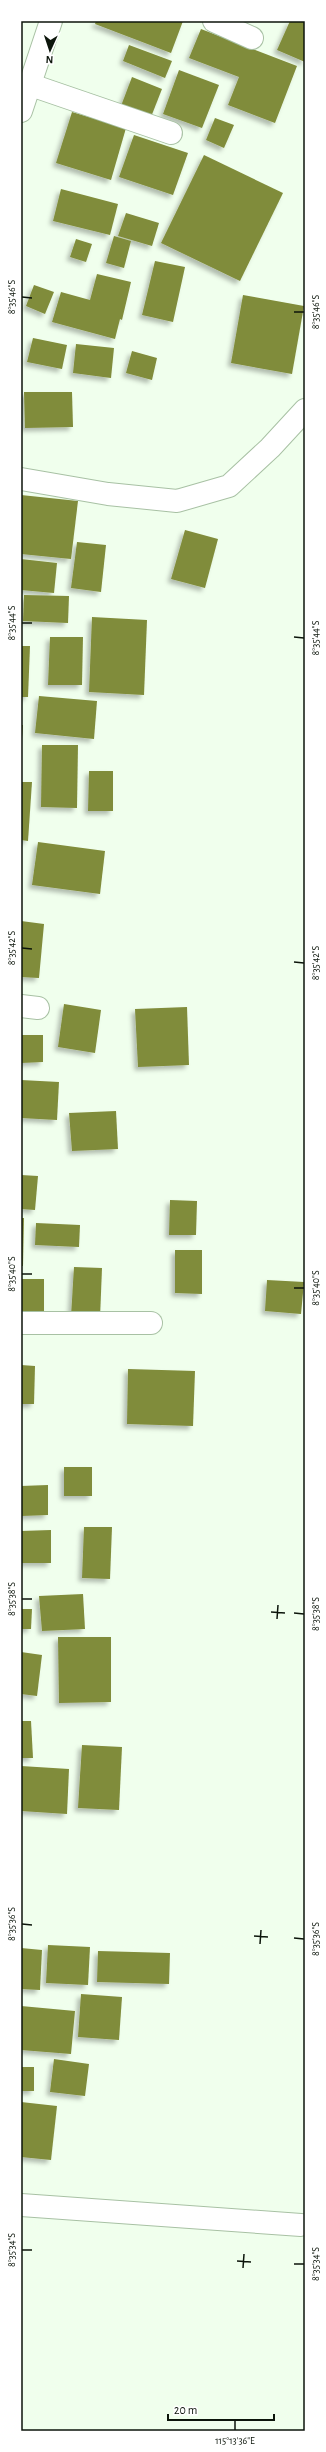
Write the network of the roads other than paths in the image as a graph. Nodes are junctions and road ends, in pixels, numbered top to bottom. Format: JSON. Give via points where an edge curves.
{"nodes":[{"id":1,"x":51,"y":21,"type":"edge"},
{"id":2,"x":214,"y":21,"type":"edge"},
{"id":3,"x":252,"y":38,"type":"dead end"},
{"id":4,"x":28,"y":84,"type":"junction"},
{"id":5,"x":21,"y":111,"type":"edge"},
{"id":6,"x":172,"y":133,"type":"dead end"},
{"id":7,"x":305,"y":410,"type":"edge"},
{"id":8,"x":21,"y":479,"type":"edge"},
{"id":9,"x":21,"y":1323,"type":"edge"},
{"id":10,"x":150,"y":1323,"type":"dead end"},
{"id":11,"x":21,"y":2205,"type":"edge"},
{"id":12,"x":301,"y":2226,"type":"dead end"}],
"edges":[{"from":1,"to":4,"type":"street"},
{"from":2,"to":3,"type":"street"},
{"from":4,"to":5,"type":"street"},
{"from":4,"to":6,"type":"street"},
{"from":7,"to":8,"type":"street","via":[[270,448],[229,486],[177,501],[108,494]]},
{"from":9,"to":10,"type":"street"},
{"from":11,"to":12,"type":"street"}]}
